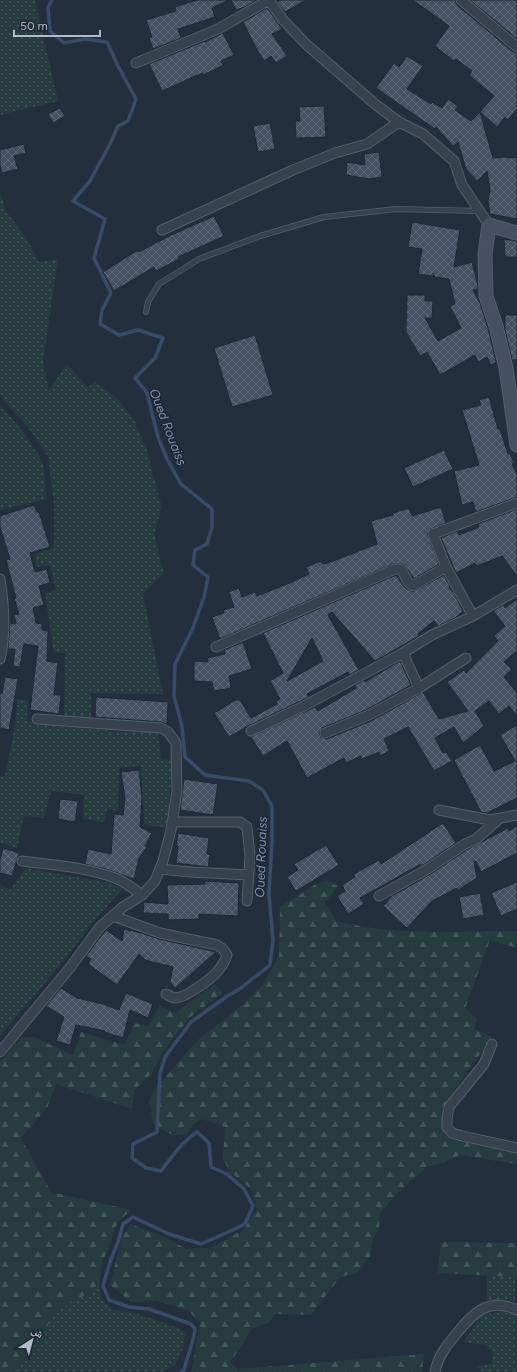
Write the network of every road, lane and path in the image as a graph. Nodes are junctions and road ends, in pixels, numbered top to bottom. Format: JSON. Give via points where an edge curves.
{"nodes":[{"id":1,"x":269,"y":0,"type":"edge"},
{"id":2,"x":460,"y":0,"type":"edge"},
{"id":3,"x":517,"y":46,"type":"edge"},
{"id":4,"x":136,"y":63,"type":"dead end"},
{"id":5,"x":399,"y":122,"type":"junction"},
{"id":6,"x":480,"y":211,"type":"junction"},
{"id":7,"x":489,"y":225,"type":"junction"},
{"id":8,"x":162,"y":230,"type":"dead end"},
{"id":9,"x":517,"y":233,"type":"edge"},
{"id":10,"x":146,"y":312,"type":"dead end"},
{"id":11,"x":517,"y":445,"type":"edge"},
{"id":12,"x":517,"y":503,"type":"edge"},
{"id":13,"x":446,"y":567,"type":"junction"},
{"id":14,"x":0,"y":579,"type":"edge"},
{"id":15,"x":517,"y":590,"type":"edge"},
{"id":16,"x":473,"y":616,"type":"junction"},
{"id":17,"x":216,"y":647,"type":"dead end"},
{"id":18,"x":403,"y":653,"type":"junction"},
{"id":19,"x":466,"y":658,"type":"dead end"},
{"id":20,"x":0,"y":659,"type":"edge"},
{"id":21,"x":419,"y":688,"type":"junction"},
{"id":22,"x":37,"y":719,"type":"dead end"},
{"id":23,"x":251,"y":731,"type":"dead end"},
{"id":24,"x":325,"y":733,"type":"dead end"},
{"id":25,"x":440,"y":810,"type":"dead end"},
{"id":26,"x":517,"y":815,"type":"edge"},
{"id":27,"x":499,"y":819,"type":"junction"},
{"id":28,"x":172,"y":822,"type":"junction"},
{"id":29,"x":22,"y":861,"type":"dead end"},
{"id":30,"x":160,"y":869,"type":"junction"},
{"id":31,"x":249,"y":875,"type":"junction"},
{"id":32,"x":142,"y":895,"type":"junction"},
{"id":33,"x":379,"y":896,"type":"dead end"},
{"id":34,"x":247,"y":900,"type":"dead end"},
{"id":35,"x":113,"y":916,"type":"junction"},
{"id":36,"x":166,"y":994,"type":"dead end"},
{"id":37,"x":492,"y":1044,"type":"dead end"},
{"id":38,"x":0,"y":1052,"type":"edge"},
{"id":39,"x":517,"y":1148,"type":"edge"},
{"id":40,"x":517,"y":1310,"type":"edge"},
{"id":41,"x":435,"y":1372,"type":"edge"}],
"edges":[{"from":1,"to":4,"type":"street","via":[[218,29]]},
{"from":1,"to":5,"type":"street","via":[[307,45]]},
{"from":2,"to":3,"type":"street"},
{"from":5,"to":6,"type":"street","via":[[424,134],[454,161],[462,185]]},
{"from":5,"to":8,"type":"street","via":[[367,144],[293,170]]},
{"from":6,"to":7,"type":"street"},
{"from":6,"to":10,"type":"lane","via":[[396,209],[324,217],[260,236],[199,259],[159,284],[148,302]]},
{"from":7,"to":9,"type":"street"},
{"from":7,"to":11,"type":"street","via":[[485,254],[486,296],[506,368]]},
{"from":12,"to":13,"type":"street","via":[[433,534]]},
{"from":13,"to":16,"type":"street"},
{"from":13,"to":17,"type":"street","via":[[413,586],[401,569],[395,569]]},
{"from":14,"to":20,"type":"street","via":[[3,600]]},
{"from":15,"to":16,"type":"street"},
{"from":16,"to":18,"type":"street","via":[[432,635]]},
{"from":18,"to":21,"type":"street"},
{"from":18,"to":23,"type":"street"},
{"from":19,"to":21,"type":"street"},
{"from":21,"to":24,"type":"street","via":[[369,715]]},
{"from":22,"to":28,"type":"street","via":[[162,728],[168,732],[176,743],[177,791]]},
{"from":25,"to":27,"type":"street","via":[[490,820]]},
{"from":26,"to":27,"type":"street"},
{"from":27,"to":33,"type":"street","via":[[476,839]]},
{"from":28,"to":30,"type":"street"},
{"from":28,"to":31,"type":"street","via":[[244,824],[247,827],[250,856]]},
{"from":29,"to":32,"type":"street","via":[[115,878]]},
{"from":30,"to":31,"type":"street"},
{"from":30,"to":32,"type":"street"},
{"from":31,"to":34,"type":"street"},
{"from":32,"to":35,"type":"street"},
{"from":35,"to":36,"type":"street","via":[[160,933],[217,945],[223,949],[227,955],[225,962],[216,973],[180,997],[174,998]]},
{"from":35,"to":38,"type":"street","via":[[100,927],[69,969]]},
{"from":37,"to":39,"type":"street","via":[[484,1064],[449,1107],[447,1127],[452,1133]]},
{"from":40,"to":41,"type":"street","via":[[495,1306],[472,1315],[441,1353]]}]}
